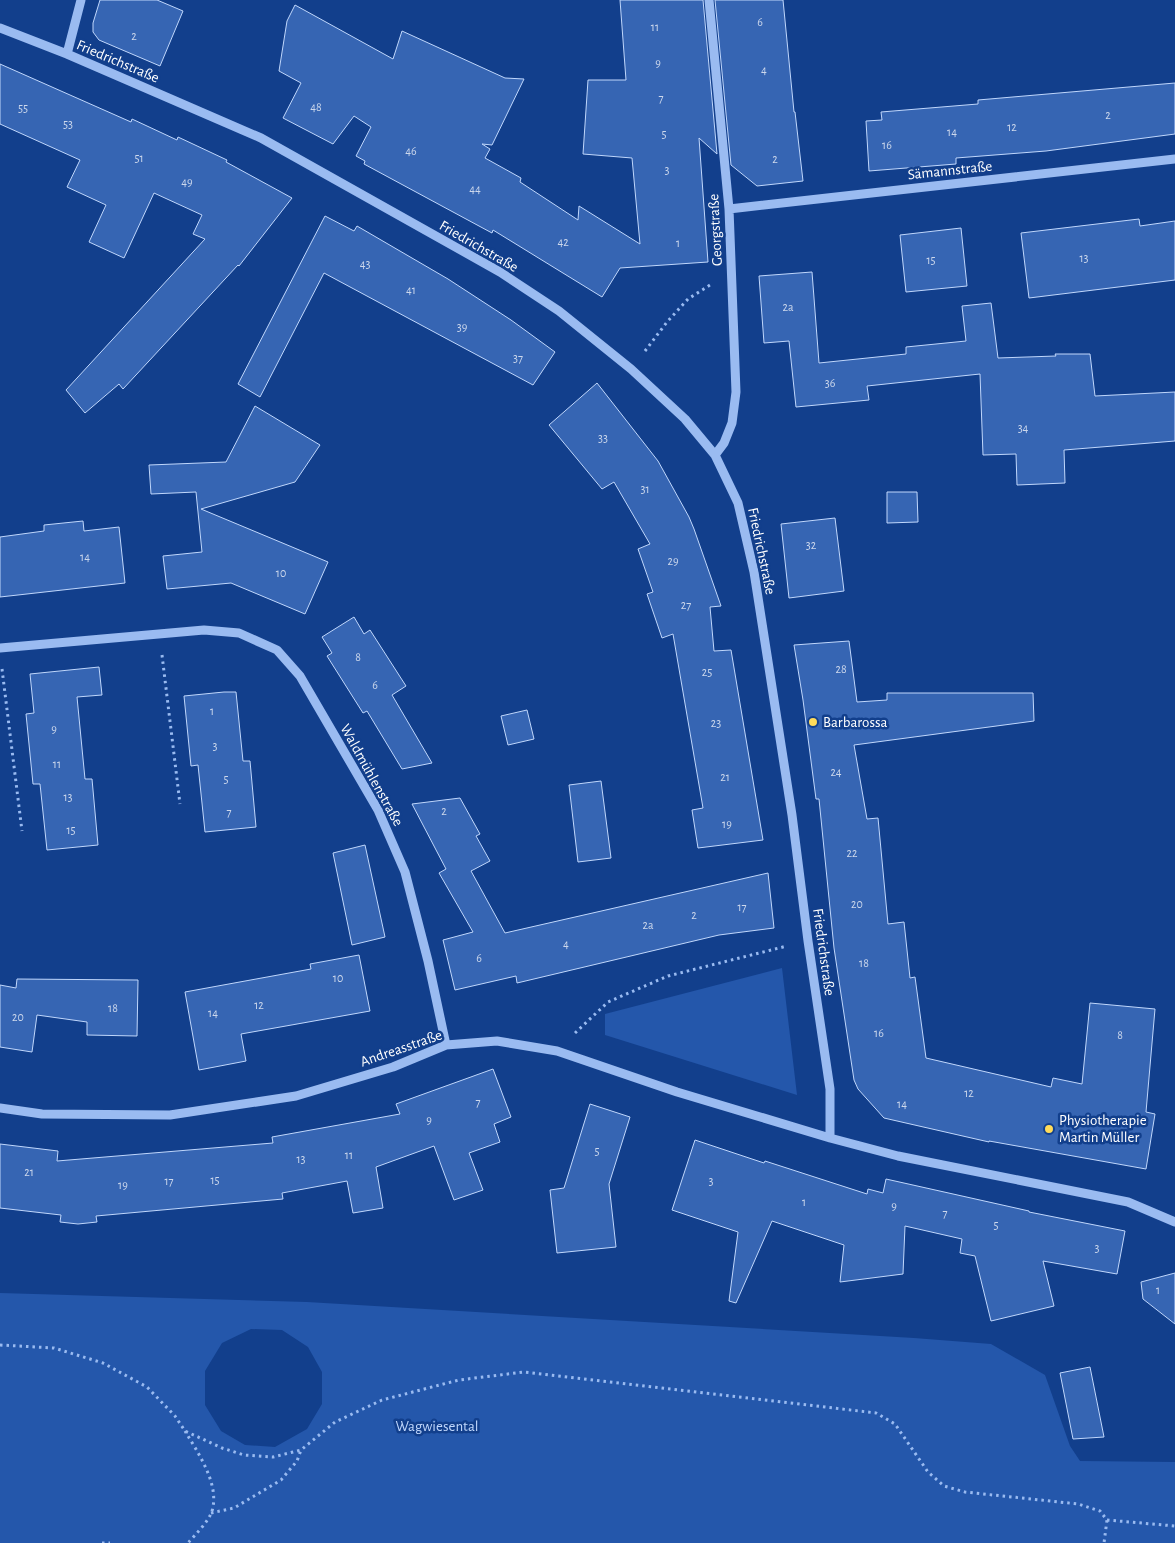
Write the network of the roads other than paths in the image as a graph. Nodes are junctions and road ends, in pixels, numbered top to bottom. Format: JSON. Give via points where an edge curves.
{"nodes":[{"id":1,"x":81,"y":0,"type":"edge"},
{"id":2,"x":709,"y":0,"type":"edge"},
{"id":3,"x":0,"y":28,"type":"edge"},
{"id":4,"x":67,"y":54,"type":"junction"},
{"id":5,"x":1175,"y":159,"type":"edge"},
{"id":6,"x":729,"y":209,"type":"junction"},
{"id":7,"x":715,"y":456,"type":"junction"},
{"id":8,"x":0,"y":648,"type":"edge"},
{"id":9,"x":446,"y":1045,"type":"junction"},
{"id":10,"x":0,"y":1108,"type":"edge"},
{"id":11,"x":830,"y":1138,"type":"junction"},
{"id":12,"x":1175,"y":1222,"type":"edge"}],
"edges":[{"from":1,"to":4,"type":"street"},
{"from":2,"to":6,"type":"street","name":"Georgstraße"},
{"from":3,"to":4,"type":"street","name":"Friedrichstraße"},
{"from":4,"to":7,"type":"street","name":"Friedrichstraße","via":[[261,138],[500,272],[559,312],[631,369],[685,419]]},
{"from":5,"to":6,"type":"street","name":"Sämannstraße"},
{"from":6,"to":7,"type":"street","name":"Georgstraße","via":[[736,392],[732,423],[724,444]]},
{"from":7,"to":11,"type":"street","name":"Friedrichstraße","via":[[738,503],[754,572],[830,1089]]},
{"from":8,"to":9,"type":"street","name":"Waldmühlenstraße","via":[[204,630],[239,633],[277,650],[300,676],[378,810],[405,872]]},
{"from":9,"to":10,"type":"street","name":"Andreasstraße","via":[[393,1067],[296,1096],[170,1115],[42,1114]]},
{"from":9,"to":11,"type":"street","name":"Andreasstraße","via":[[497,1041],[557,1051],[677,1092]]},
{"from":11,"to":12,"type":"street","via":[[898,1156],[1128,1202]]}]}
